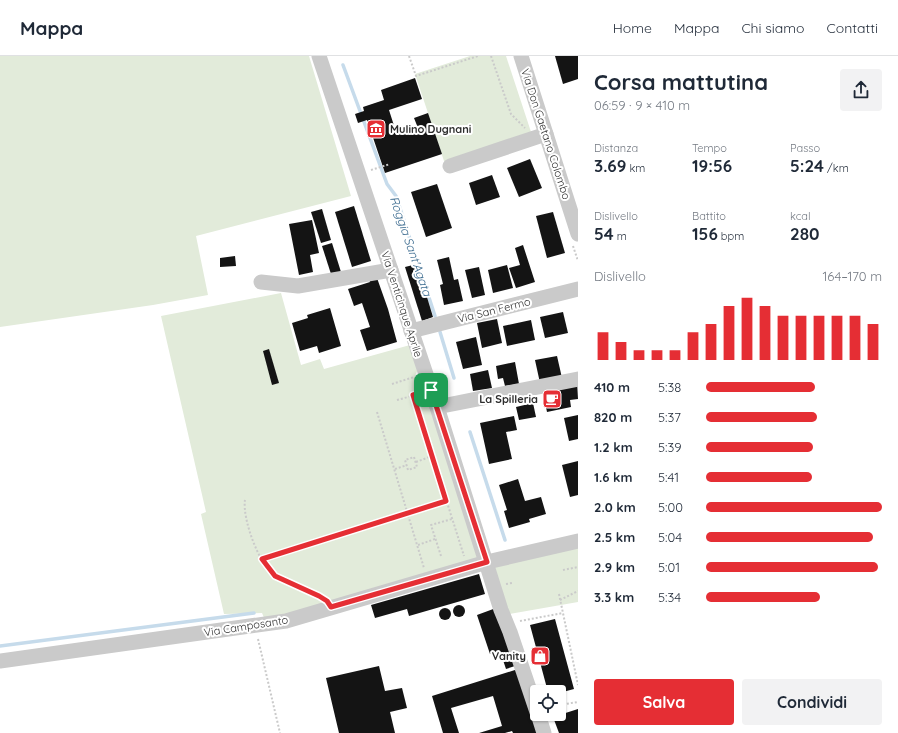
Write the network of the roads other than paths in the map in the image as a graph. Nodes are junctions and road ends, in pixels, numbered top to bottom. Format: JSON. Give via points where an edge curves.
{"nodes":[{"id":1,"x":521,"y":56,"type":"edge"},
{"id":2,"x":322,"y":57,"type":"edge"},
{"id":3,"x":540,"y":136,"type":"junction"},
{"id":4,"x":450,"y":166,"type":"dead end"},
{"id":5,"x":575,"y":237,"type":"edge"},
{"id":6,"x":391,"y":270,"type":"junction"},
{"id":7,"x":261,"y":282,"type":"dead end"},
{"id":8,"x":578,"y":289,"type":"edge"},
{"id":9,"x":411,"y":331,"type":"junction"},
{"id":10,"x":578,"y":379,"type":"edge"},
{"id":11,"x":437,"y":407,"type":"junction"},
{"id":12,"x":578,"y":540,"type":"edge"},
{"id":13,"x":487,"y":562,"type":"junction"},
{"id":14,"x":0,"y":661,"type":"edge"},
{"id":15,"x":530,"y":692,"type":"edge"},
{"id":16,"x":540,"y":721,"type":"edge"},
{"id":17,"x":544,"y":733,"type":"edge"}],
"edges":[{"from":1,"to":3,"type":"street","name":"Via Don Gaetano Colombo"},
{"from":2,"to":6,"type":"street","name":"Via Venticinque Aprile"},
{"from":3,"to":4,"type":"street"},
{"from":3,"to":5,"type":"street","name":"Via Don Gaetano Colombo"},
{"from":6,"to":7,"type":"street","via":[[298,286]]},
{"from":6,"to":9,"type":"street","name":"Via Venticinque Aprile"},
{"from":8,"to":9,"type":"street","name":"Via San Fermo"},
{"from":9,"to":11,"type":"street","name":"Via Venticinque Aprile"},
{"from":10,"to":11,"type":"street"},
{"from":11,"to":13,"type":"street","name":"Via Venticinque Aprile"},
{"from":12,"to":13,"type":"street","name":"Via Camposanto"},
{"from":13,"to":14,"type":"street","name":"Via Camposanto","via":[[286,621]]},
{"from":13,"to":15,"type":"street","name":"Via Venticinque Aprile"},
{"from":16,"to":17,"type":"street","name":"Via Venticinque Aprile"}]}
